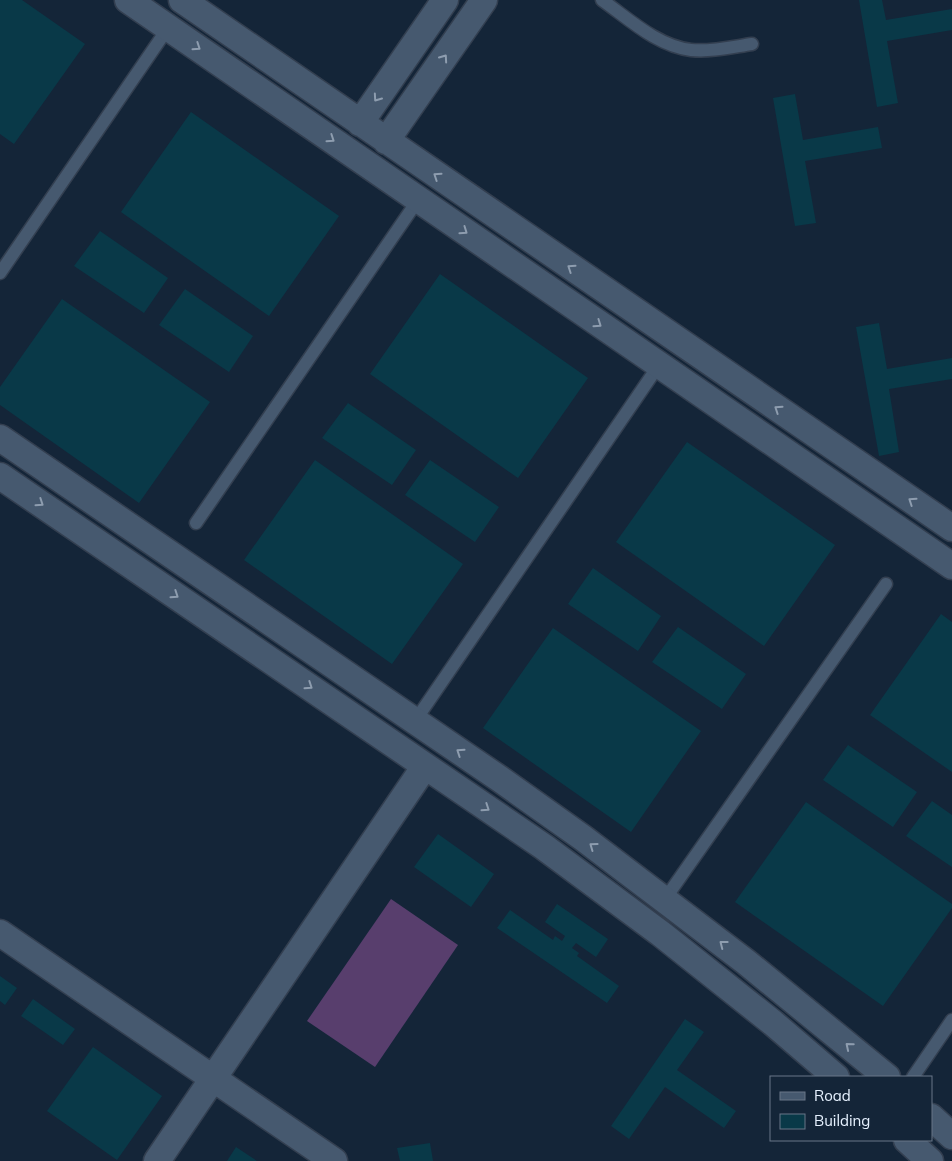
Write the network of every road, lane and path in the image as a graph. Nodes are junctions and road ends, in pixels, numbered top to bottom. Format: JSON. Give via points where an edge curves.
{"nodes":[{"id":1,"x":128,"y":0,"type":"edge"},
{"id":2,"x":182,"y":0,"type":"edge"},
{"id":3,"x":445,"y":0,"type":"edge"},
{"id":4,"x":484,"y":0,"type":"edge"},
{"id":5,"x":602,"y":0,"type":"edge"},
{"id":6,"x":168,"y":28,"type":"junction"},
{"id":7,"x":752,"y":44,"type":"dead end"},
{"id":8,"x":397,"y":69,"type":"junction"},
{"id":9,"x":424,"y":87,"type":"junction"},
{"id":10,"x":360,"y":123,"type":"junction"},
{"id":11,"x":386,"y":141,"type":"junction"},
{"id":12,"x":418,"y":200,"type":"junction"},
{"id":13,"x":0,"y":274,"type":"edge"},
{"id":14,"x":659,"y":366,"type":"junction"},
{"id":15,"x":0,"y":438,"type":"edge"},
{"id":16,"x":0,"y":476,"type":"edge"},
{"id":17,"x":196,"y":523,"type":"dead end"},
{"id":18,"x":952,"y":528,"type":"edge"},
{"id":19,"x":952,"y":566,"type":"edge"},
{"id":20,"x":886,"y":584,"type":"dead end"},
{"id":21,"x":415,"y":721,"type":"junction"},
{"id":22,"x":425,"y":766,"type":"junction"},
{"id":23,"x":666,"y":899,"type":"junction"},
{"id":24,"x":0,"y":933,"type":"edge"},
{"id":25,"x":952,"y":1020,"type":"edge"},
{"id":26,"x":835,"y":1076,"type":"edge"},
{"id":27,"x":885,"y":1076,"type":"edge"},
{"id":28,"x":914,"y":1076,"type":"edge"},
{"id":29,"x":213,"y":1078,"type":"junction"},
{"id":30,"x":932,"y":1118,"type":"edge"},
{"id":31,"x":952,"y":1136,"type":"edge"},
{"id":32,"x":908,"y":1141,"type":"edge"},
{"id":33,"x":156,"y":1161,"type":"edge"},
{"id":34,"x":334,"y":1161,"type":"edge"},
{"id":35,"x":930,"y":1161,"type":"edge"}],
"edges":[{"from":1,"to":6,"type":"street"},
{"from":2,"to":10,"type":"street"},
{"from":3,"to":8,"type":"street"},
{"from":9,"to":4,"type":"street","one_way":true},
{"from":5,"to":7,"type":"lane","via":[[655,38],[679,48],[705,50]]},
{"from":6,"to":12,"type":"street","one_way":true},
{"from":6,"to":13,"type":"lane"},
{"from":8,"to":9,"type":"street"},
{"from":8,"to":10,"type":"street","one_way":true},
{"from":9,"to":11,"type":"street"},
{"from":10,"to":11,"type":"street"},
{"from":18,"to":11,"type":"street","one_way":true},
{"from":12,"to":14,"type":"street","one_way":true},
{"from":12,"to":17,"type":"lane"},
{"from":14,"to":19,"type":"street"},
{"from":14,"to":21,"type":"lane"},
{"from":15,"to":21,"type":"street"},
{"from":16,"to":22,"type":"street","one_way":true},
{"from":20,"to":23,"type":"lane"},
{"from":23,"to":21,"type":"street","one_way":true},
{"from":22,"to":26,"type":"street","one_way":true,"via":[[544,847],[660,933]]},
{"from":22,"to":29,"type":"street"},
{"from":27,"to":23,"type":"street","one_way":true},
{"from":24,"to":29,"type":"street"},
{"from":25,"to":28,"type":"lane"},
{"from":29,"to":33,"type":"street"},
{"from":29,"to":34,"type":"street"},
{"from":30,"to":31,"type":"street"},
{"from":32,"to":35,"type":"street"}]}
